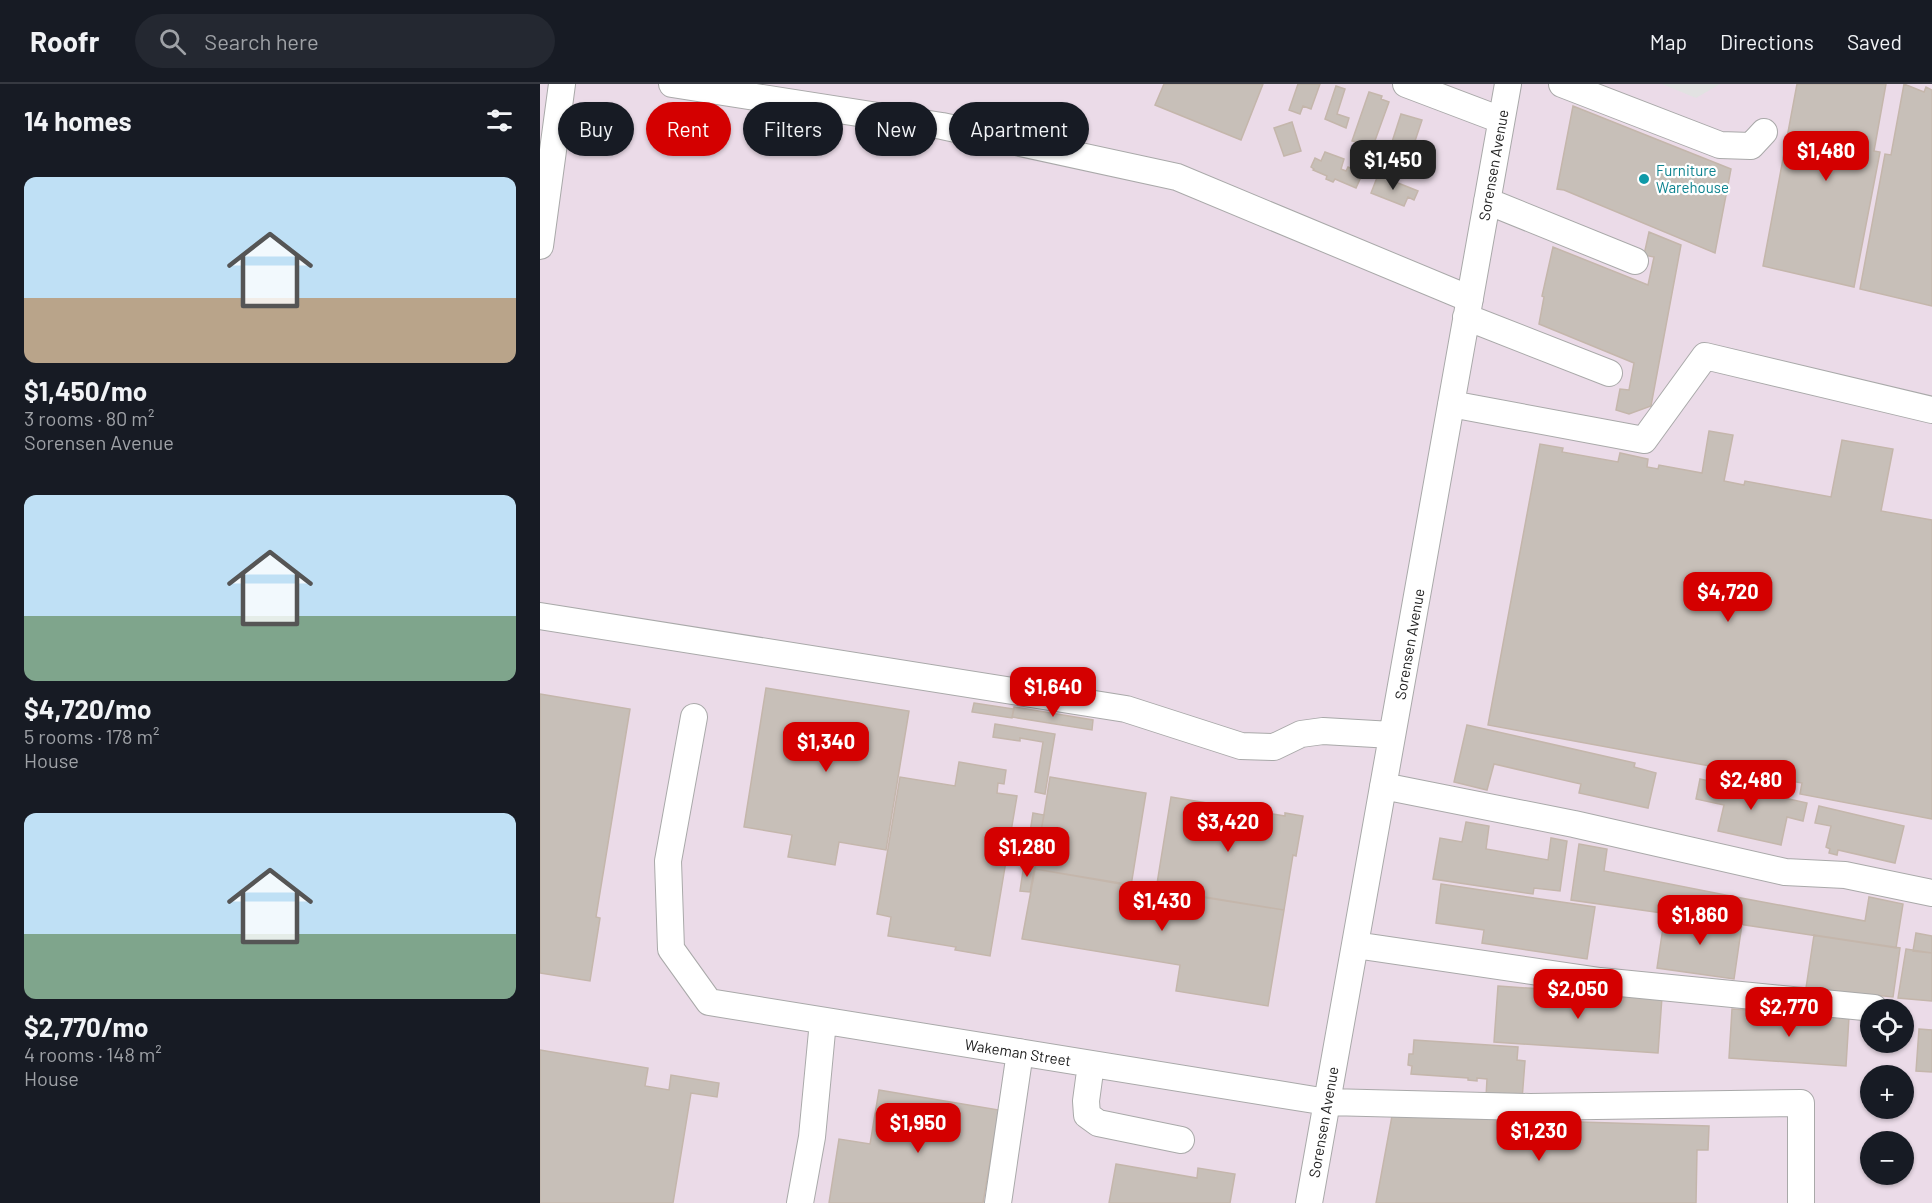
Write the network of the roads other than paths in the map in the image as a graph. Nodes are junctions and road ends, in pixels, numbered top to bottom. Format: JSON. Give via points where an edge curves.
{"nodes":[{"id":1,"x":562,"y":84,"type":"edge"},
{"id":2,"x":672,"y":84,"type":"edge"},
{"id":3,"x":1406,"y":84,"type":"edge"},
{"id":4,"x":1508,"y":84,"type":"edge"},
{"id":5,"x":1562,"y":84,"type":"edge"},
{"id":6,"x":1501,"y":120,"type":"junction"},
{"id":7,"x":1764,"y":132,"type":"dead end"},
{"id":8,"x":1487,"y":201,"type":"junction"},
{"id":9,"x":540,"y":246,"type":"edge"},
{"id":10,"x":1635,"y":261,"type":"dead end"},
{"id":11,"x":1468,"y":308,"type":"junction"},
{"id":12,"x":1609,"y":373,"type":"dead end"},
{"id":13,"x":1451,"y":404,"type":"junction"},
{"id":14,"x":1932,"y":410,"type":"edge"},
{"id":15,"x":540,"y":616,"type":"edge"},
{"id":16,"x":694,"y":717,"type":"dead end"},
{"id":17,"x":1392,"y":735,"type":"junction"},
{"id":18,"x":1383,"y":786,"type":"junction"},
{"id":19,"x":1932,"y":893,"type":"edge"},
{"id":20,"x":1355,"y":945,"type":"junction"},
{"id":21,"x":1860,"y":1007,"type":"edge"},
{"id":22,"x":823,"y":1021,"type":"junction"},
{"id":23,"x":1020,"y":1052,"type":"junction"},
{"id":24,"x":1091,"y":1064,"type":"junction"},
{"id":25,"x":1327,"y":1102,"type":"junction"},
{"id":26,"x":1181,"y":1140,"type":"dead end"},
{"id":27,"x":800,"y":1203,"type":"edge"},
{"id":28,"x":998,"y":1203,"type":"edge"},
{"id":29,"x":1309,"y":1203,"type":"edge"},
{"id":30,"x":1801,"y":1203,"type":"edge"}],
"edges":[{"from":1,"to":9,"type":"street"},
{"from":2,"to":11,"type":"street","via":[[942,126],[1177,177]]},
{"from":3,"to":6,"type":"street"},
{"from":4,"to":6,"type":"street","name":"Sorensen Avenue"},
{"from":5,"to":7,"type":"street","via":[[1720,145],[1751,147]]},
{"from":6,"to":8,"type":"street","name":"Sorensen Avenue"},
{"from":8,"to":10,"type":"street"},
{"from":8,"to":11,"type":"street","name":"Sorensen Avenue"},
{"from":11,"to":12,"type":"street"},
{"from":11,"to":13,"type":"street","name":"Sorensen Avenue"},
{"from":13,"to":14,"type":"street","via":[[1644,440],[1705,356]]},
{"from":13,"to":17,"type":"street","name":"Sorensen Avenue"},
{"from":15,"to":17,"type":"street","via":[[1126,710],[1241,746],[1274,747],[1301,734],[1323,731]]},
{"from":16,"to":22,"type":"street","name":"Wakeman Street","via":[[668,861],[671,949],[709,1002]]},
{"from":17,"to":18,"type":"street","name":"Sorensen Avenue"},
{"from":18,"to":19,"type":"street","via":[[1785,872],[1845,875]]},
{"from":18,"to":20,"type":"street","name":"Sorensen Avenue"},
{"from":20,"to":21,"type":"street","via":[[1600,981]]},
{"from":20,"to":25,"type":"street","name":"Sorensen Avenue"},
{"from":22,"to":23,"type":"street","name":"Wakeman Street"},
{"from":22,"to":27,"type":"street","via":[[812,1137]]},
{"from":23,"to":24,"type":"street","name":"Wakeman Street"},
{"from":23,"to":28,"type":"street"},
{"from":24,"to":25,"type":"street","name":"Wakeman Street"},
{"from":24,"to":26,"type":"street","via":[[1087,1115],[1098,1123]]},
{"from":25,"to":29,"type":"street","name":"Sorensen Avenue"},
{"from":25,"to":30,"type":"street","name":"Wakeman Street","via":[[1530,1107],[1801,1103]]}]}
